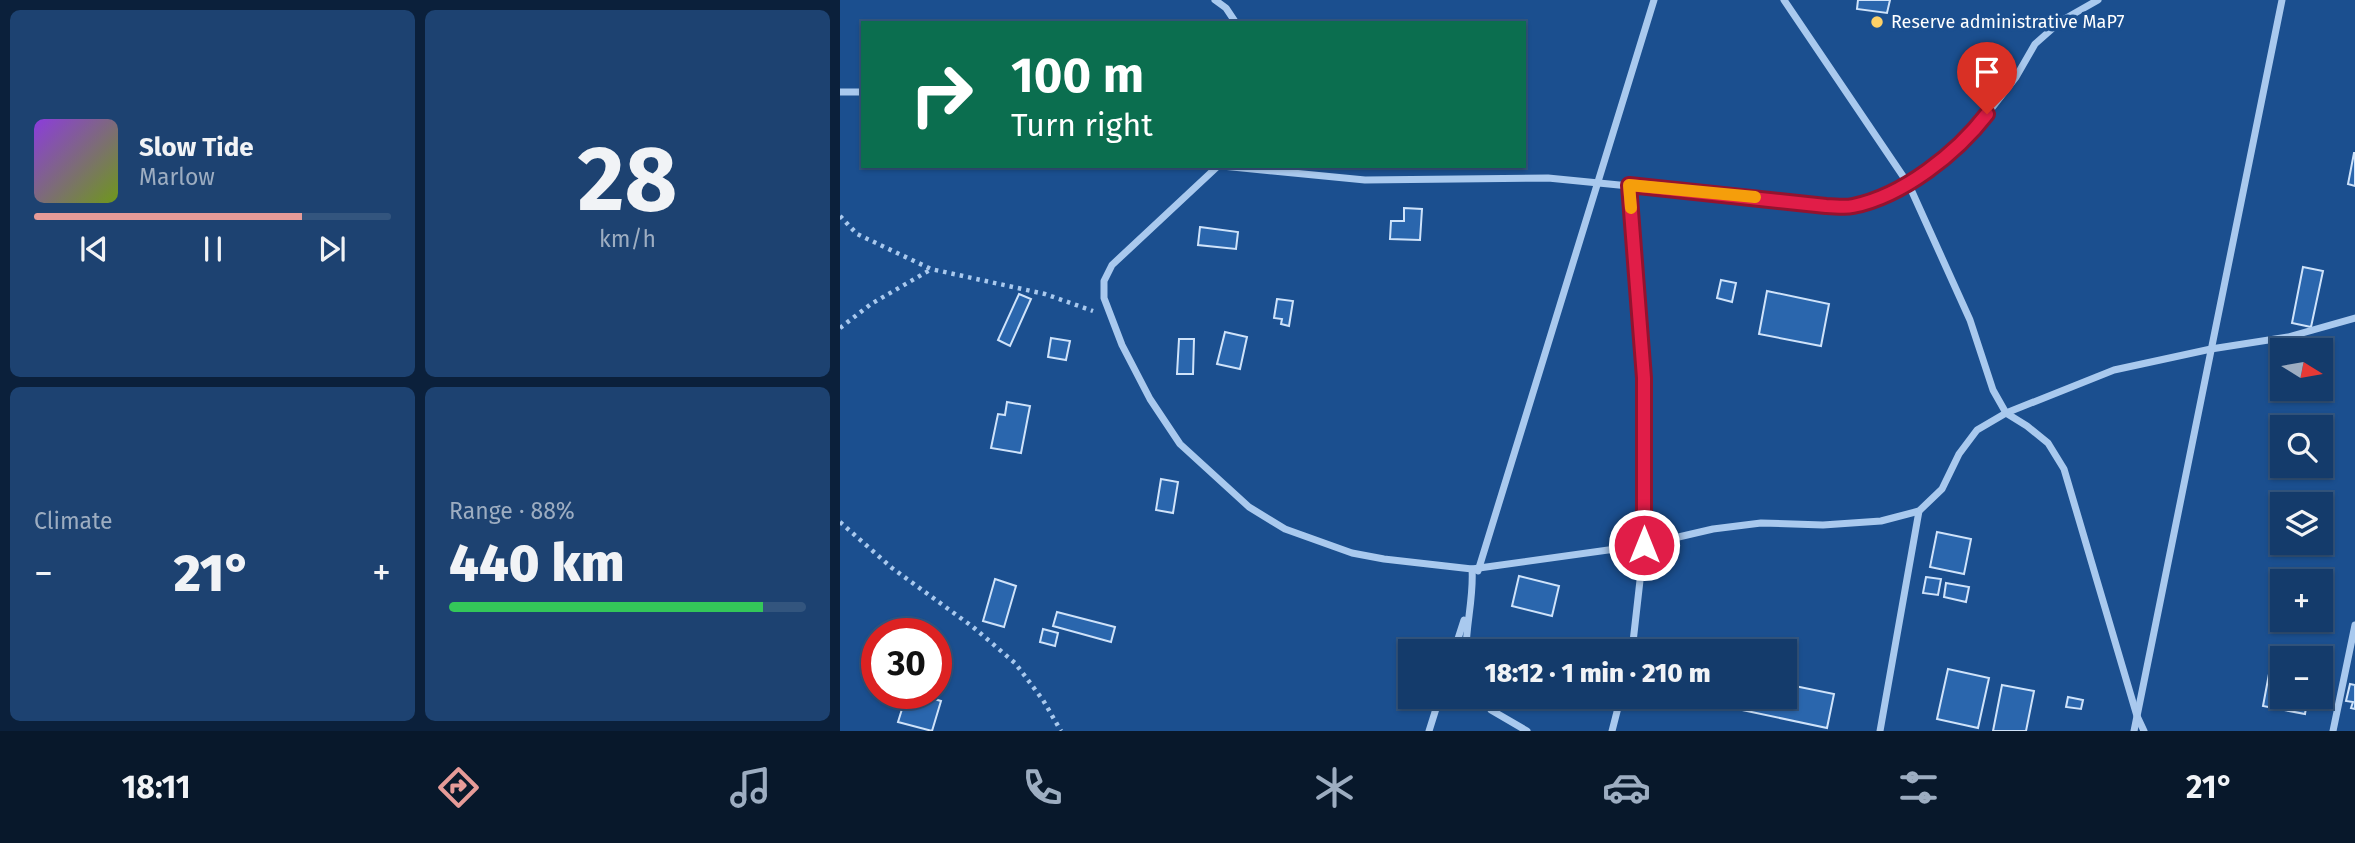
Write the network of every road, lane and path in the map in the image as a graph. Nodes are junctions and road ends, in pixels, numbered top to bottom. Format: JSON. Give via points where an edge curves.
{"nodes":[{"id":1,"x":1215,"y":0,"type":"edge"},
{"id":2,"x":1654,"y":0,"type":"edge"},
{"id":3,"x":1784,"y":0,"type":"edge"},
{"id":4,"x":2098,"y":0,"type":"edge"},
{"id":5,"x":2282,"y":0,"type":"edge"},
{"id":6,"x":1235,"y":21,"type":"edge"},
{"id":7,"x":840,"y":92,"type":"edge"},
{"id":8,"x":861,"y":92,"type":"edge"},
{"id":9,"x":1218,"y":168,"type":"edge"},
{"id":10,"x":1241,"y":168,"type":"edge"},
{"id":11,"x":1599,"y":182,"type":"junction"},
{"id":12,"x":1629,"y":185,"type":"junction"},
{"id":13,"x":1909,"y":185,"type":"junction"},
{"id":14,"x":840,"y":216,"type":"edge"},
{"id":15,"x":931,"y":269,"type":"junction"},
{"id":16,"x":1110,"y":318,"type":"junction"},
{"id":17,"x":2355,"y":318,"type":"edge"},
{"id":18,"x":840,"y":328,"type":"edge"},
{"id":19,"x":2211,"y":349,"type":"junction"},
{"id":20,"x":2006,"y":413,"type":"junction"},
{"id":21,"x":1919,"y":510,"type":"junction"},
{"id":22,"x":840,"y":522,"type":"edge"},
{"id":23,"x":1644,"y":545,"type":"junction"},
{"id":24,"x":1476,"y":569,"type":"junction"},
{"id":25,"x":1471,"y":597,"type":"junction"},
{"id":26,"x":2355,"y":625,"type":"edge"},
{"id":27,"x":1458,"y":639,"type":"edge"},
{"id":28,"x":1466,"y":639,"type":"edge"},
{"id":29,"x":1633,"y":639,"type":"edge"},
{"id":30,"x":1436,"y":709,"type":"edge"},
{"id":31,"x":1491,"y":709,"type":"edge"},
{"id":32,"x":1618,"y":709,"type":"edge"},
{"id":33,"x":2137,"y":716,"type":"junction"},
{"id":34,"x":1061,"y":731,"type":"edge"},
{"id":35,"x":1429,"y":731,"type":"edge"},
{"id":36,"x":1527,"y":731,"type":"edge"},
{"id":37,"x":1612,"y":731,"type":"edge"},
{"id":38,"x":1880,"y":731,"type":"edge"},
{"id":39,"x":2134,"y":731,"type":"edge"},
{"id":40,"x":2144,"y":731,"type":"edge"},
{"id":41,"x":2333,"y":731,"type":"edge"}],
"edges":[{"from":1,"to":6,"type":"street"},
{"from":2,"to":11,"type":"street"},
{"from":3,"to":13,"type":"street"},
{"from":4,"to":13,"type":"street","via":[[2061,21],[2035,44],[1973,132]]},
{"from":5,"to":19,"type":"street"},
{"from":7,"to":8,"type":"street"},
{"from":9,"to":16,"type":"street","via":[[1112,265],[1104,281]]},
{"from":10,"to":11,"type":"street","via":[[1365,180],[1548,178]]},
{"from":11,"to":12,"type":"street"},
{"from":11,"to":24,"type":"street"},
{"from":12,"to":13,"type":"street","via":[[1842,207]]},
{"from":12,"to":23,"type":"street","via":[[1644,378]]},
{"from":13,"to":20,"type":"street"},
{"from":14,"to":15,"type":"path","via":[[857,234]]},
{"from":15,"to":16,"type":"path","via":[[1045,294]]},
{"from":15,"to":18,"type":"path"},
{"from":16,"to":24,"type":"street","via":[[1150,399],[1180,444],[1248,507],[1285,528],[1352,553]]},
{"from":17,"to":19,"type":"street","via":[[2288,337]]},
{"from":19,"to":20,"type":"street","via":[[2114,370]]},
{"from":19,"to":33,"type":"street"},
{"from":20,"to":21,"type":"street","via":[[1977,430],[1942,489]]},
{"from":20,"to":33,"type":"street","via":[[2048,443],[2064,469]]},
{"from":21,"to":23,"type":"street","via":[[1881,521],[1761,523],[1713,529]]},
{"from":21,"to":38,"type":"street"},
{"from":22,"to":34,"type":"path","via":[[1015,663]]},
{"from":23,"to":24,"type":"street"},
{"from":23,"to":29,"type":"street"},
{"from":24,"to":25,"type":"street"},
{"from":25,"to":27,"type":"street"},
{"from":25,"to":28,"type":"street"},
{"from":26,"to":41,"type":"street"},
{"from":30,"to":35,"type":"street"},
{"from":31,"to":36,"type":"street"},
{"from":32,"to":37,"type":"street"},
{"from":33,"to":39,"type":"street"},
{"from":33,"to":40,"type":"street"}]}
